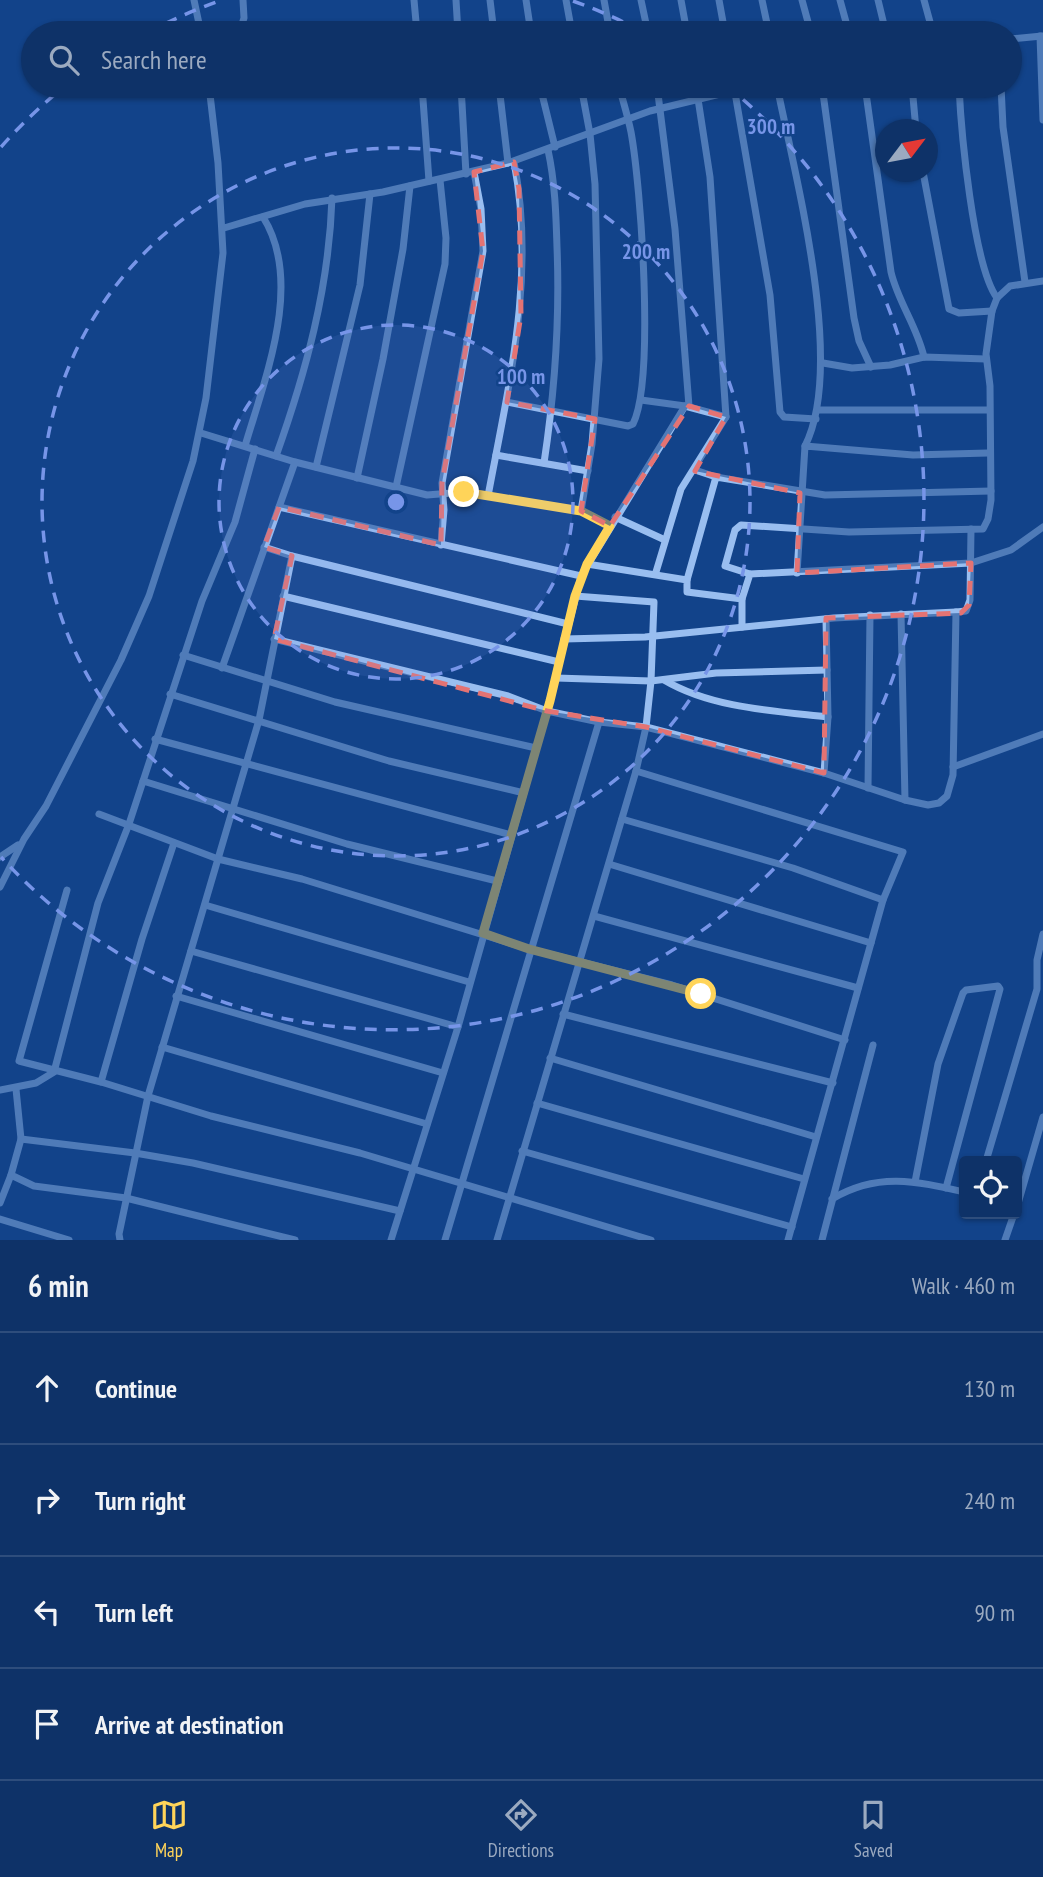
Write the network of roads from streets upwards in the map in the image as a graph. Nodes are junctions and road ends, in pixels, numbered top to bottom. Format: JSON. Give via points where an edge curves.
{"nodes":[{"id":1,"x":194,"y":0,"type":"edge"},
{"id":2,"x":243,"y":0,"type":"edge"},
{"id":3,"x":414,"y":0,"type":"edge"},
{"id":4,"x":456,"y":0,"type":"edge"},
{"id":5,"x":490,"y":0,"type":"edge"},
{"id":6,"x":526,"y":0,"type":"edge"},
{"id":7,"x":566,"y":0,"type":"edge"},
{"id":8,"x":604,"y":0,"type":"edge"},
{"id":9,"x":642,"y":0,"type":"edge"},
{"id":10,"x":681,"y":0,"type":"edge"},
{"id":11,"x":719,"y":0,"type":"edge"},
{"id":12,"x":762,"y":0,"type":"edge"},
{"id":13,"x":802,"y":0,"type":"edge"},
{"id":14,"x":840,"y":0,"type":"edge"},
{"id":15,"x":878,"y":0,"type":"edge"},
{"id":16,"x":924,"y":0,"type":"edge"},
{"id":17,"x":198,"y":21,"type":"edge"},
{"id":18,"x":243,"y":21,"type":"edge"},
{"id":19,"x":416,"y":21,"type":"edge"},
{"id":20,"x":457,"y":21,"type":"edge"},
{"id":21,"x":493,"y":21,"type":"edge"},
{"id":22,"x":529,"y":21,"type":"edge"},
{"id":23,"x":570,"y":21,"type":"edge"},
{"id":24,"x":608,"y":21,"type":"edge"},
{"id":25,"x":646,"y":21,"type":"edge"},
{"id":26,"x":685,"y":21,"type":"edge"},
{"id":27,"x":723,"y":21,"type":"edge"},
{"id":28,"x":766,"y":21,"type":"edge"},
{"id":29,"x":808,"y":21,"type":"edge"},
{"id":30,"x":846,"y":21,"type":"edge"},
{"id":31,"x":883,"y":21,"type":"edge"},
{"id":32,"x":930,"y":21,"type":"edge"},
{"id":33,"x":1041,"y":36,"type":"edge"},
{"id":34,"x":1022,"y":38,"type":"edge"},
{"id":35,"x":210,"y":98,"type":"edge"},
{"id":36,"x":423,"y":98,"type":"edge"},
{"id":37,"x":462,"y":98,"type":"edge"},
{"id":38,"x":501,"y":98,"type":"edge"},
{"id":39,"x":542,"y":98,"type":"edge"},
{"id":40,"x":583,"y":98,"type":"edge"},
{"id":41,"x":622,"y":98,"type":"edge"},
{"id":42,"x":659,"y":98,"type":"edge"},
{"id":43,"x":704,"y":98,"type":"edge"},
{"id":44,"x":737,"y":98,"type":"edge"},
{"id":45,"x":779,"y":98,"type":"edge"},
{"id":46,"x":824,"y":98,"type":"edge"},
{"id":47,"x":867,"y":98,"type":"edge"},
{"id":48,"x":913,"y":98,"type":"edge"},
{"id":49,"x":960,"y":98,"type":"edge"},
{"id":50,"x":1002,"y":98,"type":"edge"},
{"id":51,"x":698,"y":100,"type":"junction"},
{"id":52,"x":661,"y":109,"type":"junction"},
{"id":53,"x":915,"y":119,"type":"edge"},
{"id":54,"x":628,"y":120,"type":"junction"},
{"id":55,"x":1043,"y":120,"type":"edge"},
{"id":56,"x":590,"y":134,"type":"junction"},
{"id":57,"x":551,"y":149,"type":"junction"},
{"id":58,"x":511,"y":163,"type":"junction"},
{"id":59,"x":470,"y":173,"type":"junction"},
{"id":60,"x":440,"y":180,"type":"junction"},
{"id":61,"x":429,"y":181,"type":"junction"},
{"id":62,"x":925,"y":182,"type":"edge"},
{"id":63,"x":410,"y":186,"type":"junction"},
{"id":64,"x":370,"y":194,"type":"junction"},
{"id":65,"x":332,"y":198,"type":"junction"},
{"id":66,"x":263,"y":217,"type":"junction"},
{"id":67,"x":223,"y":228,"type":"junction"},
{"id":68,"x":1043,"y":281,"type":"edge"},
{"id":69,"x":1025,"y":282,"type":"junction"},
{"id":70,"x":997,"y":298,"type":"junction"},
{"id":71,"x":992,"y":311,"type":"junction"},
{"id":72,"x":923,"y":357,"type":"junction"},
{"id":73,"x":986,"y":359,"type":"junction"},
{"id":74,"x":822,"y":363,"type":"junction"},
{"id":75,"x":871,"y":367,"type":"junction"},
{"id":76,"x":641,"y":400,"type":"junction"},
{"id":77,"x":507,"y":402,"type":"junction"},
{"id":78,"x":687,"y":406,"type":"junction"},
{"id":79,"x":819,"y":410,"type":"junction"},
{"id":80,"x":989,"y":410,"type":"junction"},
{"id":81,"x":552,"y":411,"type":"junction"},
{"id":82,"x":726,"y":417,"type":"junction"},
{"id":83,"x":595,"y":419,"type":"junction"},
{"id":84,"x":816,"y":419,"type":"junction"},
{"id":85,"x":201,"y":433,"type":"junction"},
{"id":86,"x":245,"y":446,"type":"junction"},
{"id":87,"x":805,"y":446,"type":"junction"},
{"id":88,"x":255,"y":449,"type":"junction"},
{"id":89,"x":988,"y":453,"type":"junction"},
{"id":90,"x":496,"y":455,"type":"junction"},
{"id":91,"x":276,"y":456,"type":"junction"},
{"id":92,"x":295,"y":462,"type":"junction"},
{"id":93,"x":544,"y":463,"type":"junction"},
{"id":94,"x":316,"y":467,"type":"junction"},
{"id":95,"x":695,"y":470,"type":"junction"},
{"id":96,"x":588,"y":471,"type":"junction"},
{"id":97,"x":716,"y":477,"type":"junction"},
{"id":98,"x":357,"y":478,"type":"junction"},
{"id":99,"x":396,"y":487,"type":"junction"},
{"id":100,"x":990,"y":491,"type":"junction"},
{"id":101,"x":800,"y":493,"type":"junction"},
{"id":102,"x":441,"y":495,"type":"junction"},
{"id":103,"x":488,"y":496,"type":"junction"},
{"id":104,"x":279,"y":508,"type":"junction"},
{"id":105,"x":581,"y":511,"type":"junction"},
{"id":106,"x":615,"y":517,"type":"junction"},
{"id":107,"x":610,"y":526,"type":"junction"},
{"id":108,"x":1043,"y":527,"type":"edge"},
{"id":109,"x":971,"y":529,"type":"junction"},
{"id":110,"x":799,"y":530,"type":"junction"},
{"id":111,"x":665,"y":540,"type":"junction"},
{"id":112,"x":441,"y":545,"type":"junction"},
{"id":113,"x":264,"y":547,"type":"junction"},
{"id":114,"x":292,"y":556,"type":"junction"},
{"id":115,"x":971,"y":563,"type":"junction"},
{"id":116,"x":587,"y":564,"type":"junction"},
{"id":117,"x":656,"y":572,"type":"junction"},
{"id":118,"x":797,"y":573,"type":"junction"},
{"id":119,"x":750,"y":574,"type":"junction"},
{"id":120,"x":581,"y":576,"type":"junction"},
{"id":121,"x":687,"y":580,"type":"junction"},
{"id":122,"x":283,"y":596,"type":"junction"},
{"id":123,"x":575,"y":596,"type":"junction"},
{"id":124,"x":742,"y":599,"type":"junction"},
{"id":125,"x":956,"y":612,"type":"junction"},
{"id":126,"x":901,"y":614,"type":"junction"},
{"id":127,"x":870,"y":615,"type":"junction"},
{"id":128,"x":826,"y":619,"type":"junction"},
{"id":129,"x":568,"y":624,"type":"junction"},
{"id":130,"x":742,"y":627,"type":"junction"},
{"id":131,"x":653,"y":636,"type":"junction"},
{"id":132,"x":274,"y":639,"type":"junction"},
{"id":133,"x":564,"y":639,"type":"junction"},
{"id":134,"x":183,"y":655,"type":"junction"},
{"id":135,"x":559,"y":662,"type":"junction"},
{"id":136,"x":222,"y":668,"type":"junction"},
{"id":137,"x":827,"y":670,"type":"junction"},
{"id":138,"x":556,"y":678,"type":"junction"},
{"id":139,"x":664,"y":680,"type":"junction"},
{"id":140,"x":651,"y":681,"type":"junction"},
{"id":141,"x":268,"y":682,"type":"junction"},
{"id":142,"x":170,"y":694,"type":"junction"},
{"id":143,"x":547,"y":711,"type":"junction"},
{"id":144,"x":828,"y":717,"type":"junction"},
{"id":145,"x":258,"y":720,"type":"junction"},
{"id":146,"x":599,"y":722,"type":"junction"},
{"id":147,"x":646,"y":727,"type":"junction"},
{"id":148,"x":1043,"y":734,"type":"edge"},
{"id":149,"x":155,"y":739,"type":"junction"},
{"id":150,"x":536,"y":748,"type":"junction"},
{"id":151,"x":245,"y":764,"type":"junction"},
{"id":152,"x":953,"y":767,"type":"junction"},
{"id":153,"x":636,"y":771,"type":"junction"},
{"id":154,"x":824,"y":773,"type":"junction"},
{"id":155,"x":143,"y":781,"type":"junction"},
{"id":156,"x":868,"y":788,"type":"junction"},
{"id":157,"x":524,"y":793,"type":"junction"},
{"id":158,"x":905,"y":800,"type":"junction"},
{"id":159,"x":232,"y":810,"type":"junction"},
{"id":160,"x":99,"y":814,"type":"dead end"},
{"id":161,"x":622,"y":819,"type":"junction"},
{"id":162,"x":129,"y":824,"type":"junction"},
{"id":163,"x":511,"y":835,"type":"junction"},
{"id":164,"x":24,"y":839,"type":"junction"},
{"id":165,"x":174,"y":843,"type":"junction"},
{"id":166,"x":0,"y":857,"type":"edge"},
{"id":167,"x":218,"y":859,"type":"junction"},
{"id":168,"x":609,"y":864,"type":"junction"},
{"id":169,"x":497,"y":881,"type":"junction"},
{"id":170,"x":0,"y":887,"type":"edge"},
{"id":171,"x":67,"y":890,"type":"dead end"},
{"id":172,"x":883,"y":900,"type":"junction"},
{"id":173,"x":205,"y":905,"type":"junction"},
{"id":174,"x":594,"y":916,"type":"junction"},
{"id":175,"x":483,"y":933,"type":"junction"},
{"id":176,"x":1043,"y":934,"type":"edge"},
{"id":177,"x":871,"y":943,"type":"junction"},
{"id":178,"x":529,"y":949,"type":"junction"},
{"id":179,"x":191,"y":951,"type":"junction"},
{"id":180,"x":578,"y":962,"type":"junction"},
{"id":181,"x":469,"y":982,"type":"junction"},
{"id":182,"x":858,"y":988,"type":"junction"},
{"id":183,"x":176,"y":996,"type":"junction"},
{"id":184,"x":563,"y":1014,"type":"junction"},
{"id":185,"x":458,"y":1027,"type":"junction"},
{"id":186,"x":845,"y":1040,"type":"junction"},
{"id":187,"x":873,"y":1045,"type":"dead end"},
{"id":188,"x":162,"y":1048,"type":"junction"},
{"id":189,"x":550,"y":1058,"type":"junction"},
{"id":190,"x":54,"y":1072,"type":"junction"},
{"id":191,"x":443,"y":1073,"type":"junction"},
{"id":192,"x":101,"y":1082,"type":"junction"},
{"id":193,"x":833,"y":1083,"type":"junction"},
{"id":194,"x":16,"y":1089,"type":"junction"},
{"id":195,"x":0,"y":1090,"type":"edge"},
{"id":196,"x":148,"y":1096,"type":"junction"},
{"id":197,"x":537,"y":1103,"type":"junction"},
{"id":198,"x":1043,"y":1117,"type":"edge"},
{"id":199,"x":427,"y":1124,"type":"junction"},
{"id":200,"x":817,"y":1137,"type":"junction"},
{"id":201,"x":20,"y":1139,"type":"junction"},
{"id":202,"x":522,"y":1151,"type":"junction"},
{"id":203,"x":135,"y":1153,"type":"junction"},
{"id":204,"x":987,"y":1156,"type":"edge"},
{"id":205,"x":415,"y":1169,"type":"junction"},
{"id":206,"x":11,"y":1175,"type":"junction"},
{"id":207,"x":804,"y":1180,"type":"junction"},
{"id":208,"x":915,"y":1182,"type":"junction"},
{"id":209,"x":461,"y":1185,"type":"junction"},
{"id":210,"x":1022,"y":1187,"type":"edge"},
{"id":211,"x":946,"y":1188,"type":"junction"},
{"id":212,"x":959,"y":1191,"type":"edge"},
{"id":213,"x":126,"y":1198,"type":"junction"},
{"id":214,"x":832,"y":1199,"type":"junction"},
{"id":215,"x":508,"y":1200,"type":"junction"},
{"id":216,"x":0,"y":1203,"type":"edge"},
{"id":217,"x":400,"y":1211,"type":"junction"},
{"id":218,"x":0,"y":1219,"type":"edge"},
{"id":219,"x":1012,"y":1219,"type":"edge"},
{"id":220,"x":792,"y":1227,"type":"junction"},
{"id":221,"x":69,"y":1240,"type":"edge"},
{"id":222,"x":120,"y":1240,"type":"edge"},
{"id":223,"x":295,"y":1240,"type":"edge"},
{"id":224,"x":391,"y":1240,"type":"edge"},
{"id":225,"x":445,"y":1240,"type":"edge"},
{"id":226,"x":497,"y":1240,"type":"edge"},
{"id":227,"x":651,"y":1240,"type":"edge"},
{"id":228,"x":788,"y":1240,"type":"edge"},
{"id":229,"x":822,"y":1240,"type":"edge"},
{"id":230,"x":1005,"y":1240,"type":"edge"}],
"edges":[{"from":1,"to":17,"type":"street"},
{"from":2,"to":18,"type":"street"},
{"from":3,"to":19,"type":"street"},
{"from":4,"to":20,"type":"street"},
{"from":5,"to":21,"type":"street"},
{"from":6,"to":22,"type":"street"},
{"from":7,"to":23,"type":"street"},
{"from":8,"to":24,"type":"street"},
{"from":9,"to":25,"type":"street"},
{"from":10,"to":26,"type":"street"},
{"from":11,"to":27,"type":"street"},
{"from":12,"to":28,"type":"street"},
{"from":13,"to":29,"type":"street"},
{"from":14,"to":30,"type":"street"},
{"from":15,"to":31,"type":"street"},
{"from":16,"to":32,"type":"street"},
{"from":33,"to":34,"type":"street"},
{"from":33,"to":55,"type":"street"},
{"from":35,"to":67,"type":"street"},
{"from":36,"to":61,"type":"street"},
{"from":37,"to":59,"type":"street"},
{"from":38,"to":58,"type":"street"},
{"from":39,"to":57,"type":"street"},
{"from":40,"to":56,"type":"street"},
{"from":41,"to":54,"type":"street"},
{"from":42,"to":52,"type":"street"},
{"from":43,"to":51,"type":"street"},
{"from":44,"to":84,"type":"street","via":[[770,295],[780,412]]},
{"from":45,"to":74,"type":"street","via":[[810,259]]},
{"from":46,"to":75,"type":"street","via":[[854,318]]},
{"from":47,"to":72,"type":"street","via":[[891,272],[920,338]]},
{"from":48,"to":53,"type":"street"},
{"from":49,"to":70,"type":"street","via":[[984,276]]},
{"from":50,"to":69,"type":"street"},
{"from":51,"to":52,"type":"street"},
{"from":51,"to":82,"type":"street","via":[[711,187]]},
{"from":52,"to":54,"type":"street"},
{"from":52,"to":78,"type":"street"},
{"from":54,"to":56,"type":"street"},
{"from":54,"to":76,"type":"street","via":[[642,256]]},
{"from":56,"to":57,"type":"street"},
{"from":56,"to":83,"type":"street","via":[[599,359]]},
{"from":57,"to":58,"type":"street"},
{"from":57,"to":81,"type":"street","via":[[559,300]]},
{"from":58,"to":59,"type":"street"},
{"from":58,"to":77,"type":"street","via":[[523,246],[520,326]]},
{"from":59,"to":60,"type":"street"},
{"from":59,"to":102,"type":"street","via":[[481,209],[483,251]]},
{"from":60,"to":61,"type":"street"},
{"from":60,"to":99,"type":"street","via":[[445,264]]},
{"from":61,"to":63,"type":"street"},
{"from":62,"to":71,"type":"street","via":[[949,309]]},
{"from":63,"to":64,"type":"street"},
{"from":63,"to":98,"type":"street","via":[[401,262]]},
{"from":64,"to":65,"type":"street"},
{"from":64,"to":94,"type":"street","via":[[360,285]]},
{"from":65,"to":66,"type":"street"},
{"from":65,"to":91,"type":"street","via":[[329,256],[313,339]]},
{"from":66,"to":67,"type":"street"},
{"from":66,"to":86,"type":"street","via":[[279,250],[280,310]]},
{"from":67,"to":85,"type":"street"},
{"from":68,"to":69,"type":"street"},
{"from":69,"to":70,"type":"street","via":[[1010,286]]},
{"from":70,"to":71,"type":"street"},
{"from":71,"to":73,"type":"street"},
{"from":72,"to":73,"type":"street"},
{"from":72,"to":75,"type":"street"},
{"from":73,"to":80,"type":"street"},
{"from":74,"to":75,"type":"street"},
{"from":74,"to":79,"type":"street"},
{"from":76,"to":78,"type":"street"},
{"from":76,"to":83,"type":"street","via":[[631,425]]},
{"from":77,"to":81,"type":"street"},
{"from":77,"to":90,"type":"street"},
{"from":78,"to":82,"type":"street"},
{"from":78,"to":106,"type":"street"},
{"from":79,"to":80,"type":"street"},
{"from":79,"to":84,"type":"street"},
{"from":80,"to":89,"type":"street"},
{"from":81,"to":83,"type":"street"},
{"from":81,"to":93,"type":"street"},
{"from":82,"to":95,"type":"street"},
{"from":83,"to":96,"type":"street"},
{"from":84,"to":87,"type":"street"},
{"from":85,"to":86,"type":"street"},
{"from":85,"to":164,"type":"street","via":[[149,596],[58,783]]},
{"from":86,"to":88,"type":"street"},
{"from":87,"to":89,"type":"street","via":[[913,455]]},
{"from":87,"to":101,"type":"street"},
{"from":88,"to":91,"type":"street"},
{"from":88,"to":134,"type":"street","via":[[235,522]]},
{"from":89,"to":100,"type":"street"},
{"from":90,"to":93,"type":"street"},
{"from":90,"to":103,"type":"street"},
{"from":91,"to":92,"type":"street"},
{"from":92,"to":94,"type":"street"},
{"from":92,"to":104,"type":"street"},
{"from":93,"to":96,"type":"street"},
{"from":94,"to":98,"type":"street"},
{"from":95,"to":97,"type":"street"},
{"from":95,"to":111,"type":"street","via":[[681,489]]},
{"from":96,"to":105,"type":"street"},
{"from":97,"to":101,"type":"street"},
{"from":97,"to":121,"type":"street"},
{"from":98,"to":99,"type":"street"},
{"from":99,"to":102,"type":"street"},
{"from":100,"to":101,"type":"street"},
{"from":100,"to":109,"type":"street","via":[[986,524]]},
{"from":101,"to":110,"type":"street"},
{"from":102,"to":103,"type":"street"},
{"from":102,"to":112,"type":"street"},
{"from":103,"to":105,"type":"street"},
{"from":104,"to":112,"type":"street"},
{"from":104,"to":113,"type":"street"},
{"from":105,"to":107,"type":"street"},
{"from":106,"to":107,"type":"street"},
{"from":106,"to":111,"type":"street"},
{"from":107,"to":116,"type":"street"},
{"from":108,"to":115,"type":"street","via":[[1011,550]]},
{"from":109,"to":110,"type":"street"},
{"from":109,"to":115,"type":"street"},
{"from":110,"to":118,"type":"street"},
{"from":110,"to":119,"type":"street","via":[[738,526],[725,566]]},
{"from":111,"to":117,"type":"street"},
{"from":112,"to":120,"type":"street"},
{"from":113,"to":114,"type":"street"},
{"from":113,"to":136,"type":"street"},
{"from":114,"to":122,"type":"street"},
{"from":114,"to":129,"type":"street"},
{"from":115,"to":118,"type":"street"},
{"from":115,"to":125,"type":"street","via":[[969,605],[964,612]]},
{"from":116,"to":117,"type":"street"},
{"from":116,"to":120,"type":"street"},
{"from":117,"to":121,"type":"street"},
{"from":118,"to":119,"type":"street"},
{"from":119,"to":124,"type":"street"},
{"from":120,"to":123,"type":"street"},
{"from":121,"to":124,"type":"street","via":[[687,592]]},
{"from":122,"to":132,"type":"street"},
{"from":122,"to":135,"type":"street"},
{"from":123,"to":129,"type":"street"},
{"from":123,"to":131,"type":"street","via":[[653,601]]},
{"from":124,"to":130,"type":"street"},
{"from":125,"to":126,"type":"street"},
{"from":125,"to":152,"type":"street"},
{"from":126,"to":127,"type":"street"},
{"from":126,"to":158,"type":"street"},
{"from":127,"to":128,"type":"street"},
{"from":127,"to":156,"type":"street"},
{"from":128,"to":130,"type":"street"},
{"from":128,"to":137,"type":"street"},
{"from":129,"to":133,"type":"street"},
{"from":130,"to":131,"type":"street"},
{"from":131,"to":133,"type":"street"},
{"from":131,"to":140,"type":"street"},
{"from":132,"to":141,"type":"street"},
{"from":132,"to":143,"type":"street","via":[[508,696]]},
{"from":133,"to":135,"type":"street"},
{"from":134,"to":136,"type":"street"},
{"from":134,"to":142,"type":"street"},
{"from":135,"to":138,"type":"street"},
{"from":136,"to":141,"type":"street"},
{"from":137,"to":139,"type":"street","via":[[716,673]]},
{"from":137,"to":144,"type":"street"},
{"from":138,"to":140,"type":"street"},
{"from":138,"to":143,"type":"street"},
{"from":139,"to":140,"type":"street"},
{"from":139,"to":144,"type":"street","via":[[695,696]]},
{"from":140,"to":147,"type":"street"},
{"from":141,"to":145,"type":"street"},
{"from":141,"to":150,"type":"street"},
{"from":142,"to":145,"type":"street"},
{"from":142,"to":149,"type":"street"},
{"from":143,"to":146,"type":"street"},
{"from":143,"to":150,"type":"street"},
{"from":144,"to":154,"type":"street"},
{"from":145,"to":151,"type":"street"},
{"from":145,"to":157,"type":"street","via":[[389,761]]},
{"from":146,"to":147,"type":"street"},
{"from":146,"to":178,"type":"street"},
{"from":147,"to":153,"type":"street"},
{"from":147,"to":154,"type":"street"},
{"from":148,"to":152,"type":"street"},
{"from":149,"to":151,"type":"street"},
{"from":149,"to":155,"type":"street"},
{"from":150,"to":157,"type":"street"},
{"from":151,"to":159,"type":"street"},
{"from":151,"to":163,"type":"street"},
{"from":152,"to":158,"type":"street","via":[[950,789],[943,800],[928,805]]},
{"from":153,"to":161,"type":"street"},
{"from":153,"to":172,"type":"street","via":[[901,850]]},
{"from":154,"to":156,"type":"street"},
{"from":155,"to":159,"type":"street"},
{"from":155,"to":162,"type":"street"},
{"from":156,"to":158,"type":"street"},
{"from":157,"to":163,"type":"street"},
{"from":159,"to":167,"type":"street"},
{"from":159,"to":169,"type":"street"},
{"from":160,"to":162,"type":"street"},
{"from":161,"to":168,"type":"street"},
{"from":161,"to":172,"type":"street","via":[[793,867]]},
{"from":162,"to":165,"type":"street"},
{"from":162,"to":190,"type":"street","via":[[99,903]]},
{"from":163,"to":169,"type":"street"},
{"from":164,"to":166,"type":"street"},
{"from":164,"to":170,"type":"street"},
{"from":165,"to":167,"type":"street"},
{"from":165,"to":192,"type":"street"},
{"from":167,"to":173,"type":"street"},
{"from":167,"to":175,"type":"street"},
{"from":168,"to":174,"type":"street"},
{"from":168,"to":177,"type":"street"},
{"from":169,"to":175,"type":"street"},
{"from":171,"to":190,"type":"street","via":[[17,1058]]},
{"from":172,"to":177,"type":"street"},
{"from":173,"to":179,"type":"street"},
{"from":173,"to":181,"type":"street"},
{"from":174,"to":180,"type":"street"},
{"from":174,"to":182,"type":"street"},
{"from":175,"to":178,"type":"street"},
{"from":175,"to":181,"type":"street"},
{"from":176,"to":204,"type":"street","via":[[1037,989]]},
{"from":177,"to":182,"type":"street"},
{"from":178,"to":180,"type":"street"},
{"from":178,"to":209,"type":"street"},
{"from":179,"to":183,"type":"street"},
{"from":179,"to":185,"type":"street"},
{"from":180,"to":184,"type":"street"},
{"from":180,"to":186,"type":"street","via":[[672,985]]},
{"from":181,"to":185,"type":"street"},
{"from":182,"to":186,"type":"street"},
{"from":183,"to":188,"type":"street"},
{"from":183,"to":191,"type":"street"},
{"from":184,"to":189,"type":"street"},
{"from":184,"to":193,"type":"street"},
{"from":185,"to":191,"type":"street"},
{"from":186,"to":193,"type":"street"},
{"from":187,"to":214,"type":"street"},
{"from":188,"to":196,"type":"street"},
{"from":188,"to":199,"type":"street"},
{"from":189,"to":197,"type":"street"},
{"from":189,"to":200,"type":"street"},
{"from":190,"to":192,"type":"street"},
{"from":190,"to":194,"type":"street"},
{"from":191,"to":199,"type":"street"},
{"from":192,"to":196,"type":"street"},
{"from":193,"to":200,"type":"street"},
{"from":194,"to":195,"type":"street"},
{"from":194,"to":201,"type":"street"},
{"from":196,"to":203,"type":"street"},
{"from":196,"to":205,"type":"street"},
{"from":197,"to":202,"type":"street"},
{"from":197,"to":207,"type":"street"},
{"from":198,"to":210,"type":"street"},
{"from":199,"to":205,"type":"street"},
{"from":200,"to":207,"type":"street"},
{"from":201,"to":203,"type":"street"},
{"from":201,"to":206,"type":"street"},
{"from":202,"to":215,"type":"street"},
{"from":202,"to":220,"type":"street"},
{"from":203,"to":213,"type":"street"},
{"from":203,"to":217,"type":"street","via":[[295,1184]]},
{"from":205,"to":209,"type":"street"},
{"from":205,"to":217,"type":"street"},
{"from":206,"to":213,"type":"street","via":[[34,1186]]},
{"from":206,"to":216,"type":"street"},
{"from":207,"to":220,"type":"street"},
{"from":208,"to":211,"type":"street"},
{"from":208,"to":211,"type":"street","via":[[938,1064],[963,993],[998,986]]},
{"from":208,"to":214,"type":"street","via":[[872,1181]]},
{"from":209,"to":215,"type":"street"},
{"from":209,"to":225,"type":"street"},
{"from":211,"to":212,"type":"street"},
{"from":213,"to":222,"type":"street"},
{"from":213,"to":223,"type":"street"},
{"from":214,"to":229,"type":"street"},
{"from":215,"to":226,"type":"street"},
{"from":215,"to":227,"type":"street"},
{"from":217,"to":224,"type":"street"},
{"from":218,"to":221,"type":"street"},
{"from":219,"to":230,"type":"street"},
{"from":220,"to":228,"type":"street"}]}
